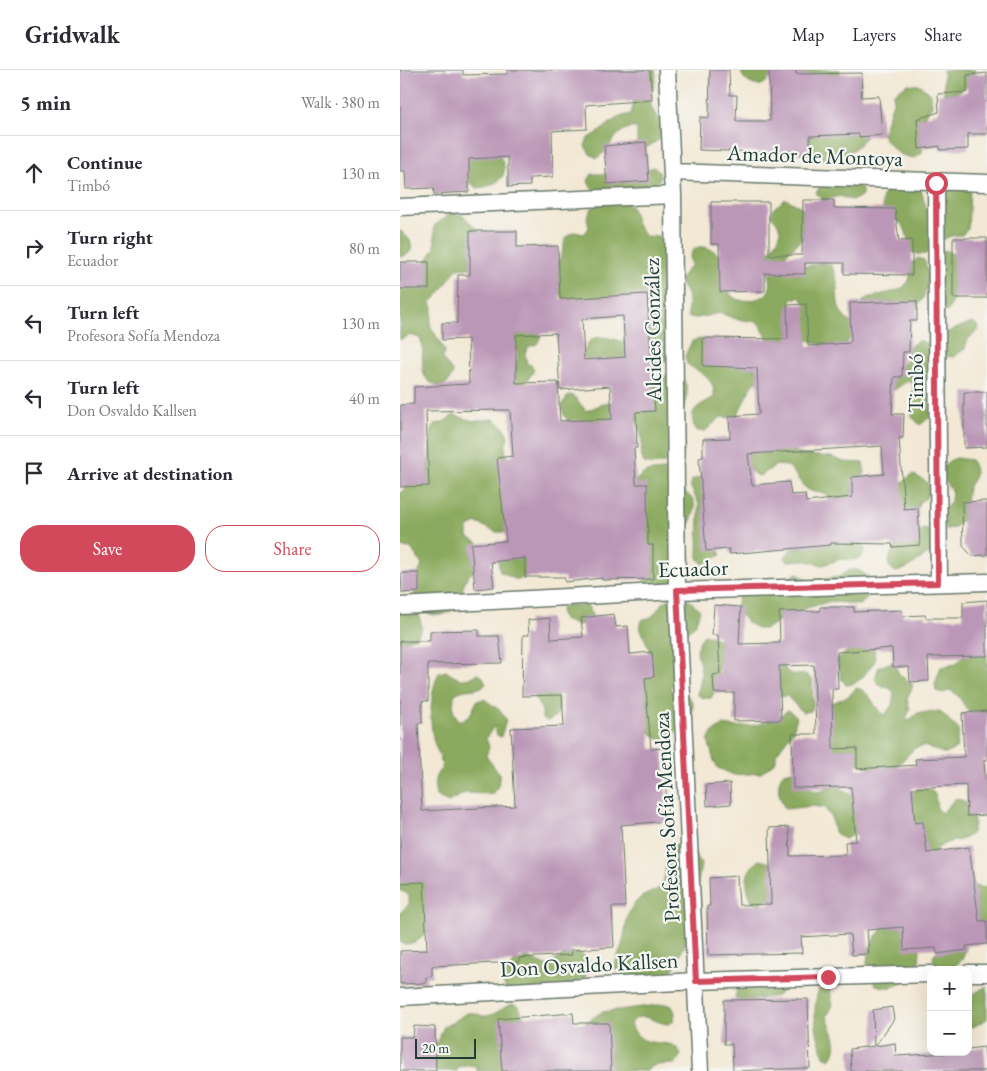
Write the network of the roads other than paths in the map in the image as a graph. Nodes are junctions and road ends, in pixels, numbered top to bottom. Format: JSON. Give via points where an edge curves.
{"nodes":[{"id":1,"x":667,"y":70,"type":"edge"},
{"id":2,"x":672,"y":172,"type":"junction"},
{"id":3,"x":936,"y":183,"type":"junction"},
{"id":4,"x":987,"y":183,"type":"edge"},
{"id":5,"x":672,"y":195,"type":"junction"},
{"id":6,"x":400,"y":207,"type":"edge"},
{"id":7,"x":987,"y":582,"type":"edge"},
{"id":8,"x":938,"y":583,"type":"junction"},
{"id":9,"x":677,"y":590,"type":"junction"},
{"id":10,"x":400,"y":606,"type":"edge"},
{"id":11,"x":987,"y":972,"type":"edge"},
{"id":12,"x":972,"y":973,"type":"edge"},
{"id":13,"x":927,"y":974,"type":"edge"},
{"id":14,"x":696,"y":981,"type":"junction"},
{"id":15,"x":400,"y":997,"type":"edge"},
{"id":16,"x":700,"y":1071,"type":"edge"}],
"edges":[{"from":1,"to":2,"type":"street","name":"Alcides González"},
{"from":2,"to":3,"type":"street","name":"Amador de Montoya"},
{"from":2,"to":5,"type":"street","name":"Alcides González"},
{"from":3,"to":4,"type":"street","name":"Amador de Montoya"},
{"from":3,"to":8,"type":"street","name":"Timbó"},
{"from":5,"to":6,"type":"street"},
{"from":5,"to":9,"type":"street","name":"Alcides González"},
{"from":7,"to":8,"type":"street","name":"Ecuador"},
{"from":8,"to":9,"type":"street","name":"Ecuador"},
{"from":9,"to":10,"type":"street","name":"Ecuador"},
{"from":9,"to":14,"type":"street","name":"Profesora Sofía Mendoza"},
{"from":11,"to":12,"type":"street"},
{"from":13,"to":14,"type":"street","name":"Don Osvaldo Kallsen"},
{"from":14,"to":15,"type":"street","name":"Don Osvaldo Kallsen"},
{"from":14,"to":16,"type":"street","name":"Profesora Sofía Mendoza"}]}
